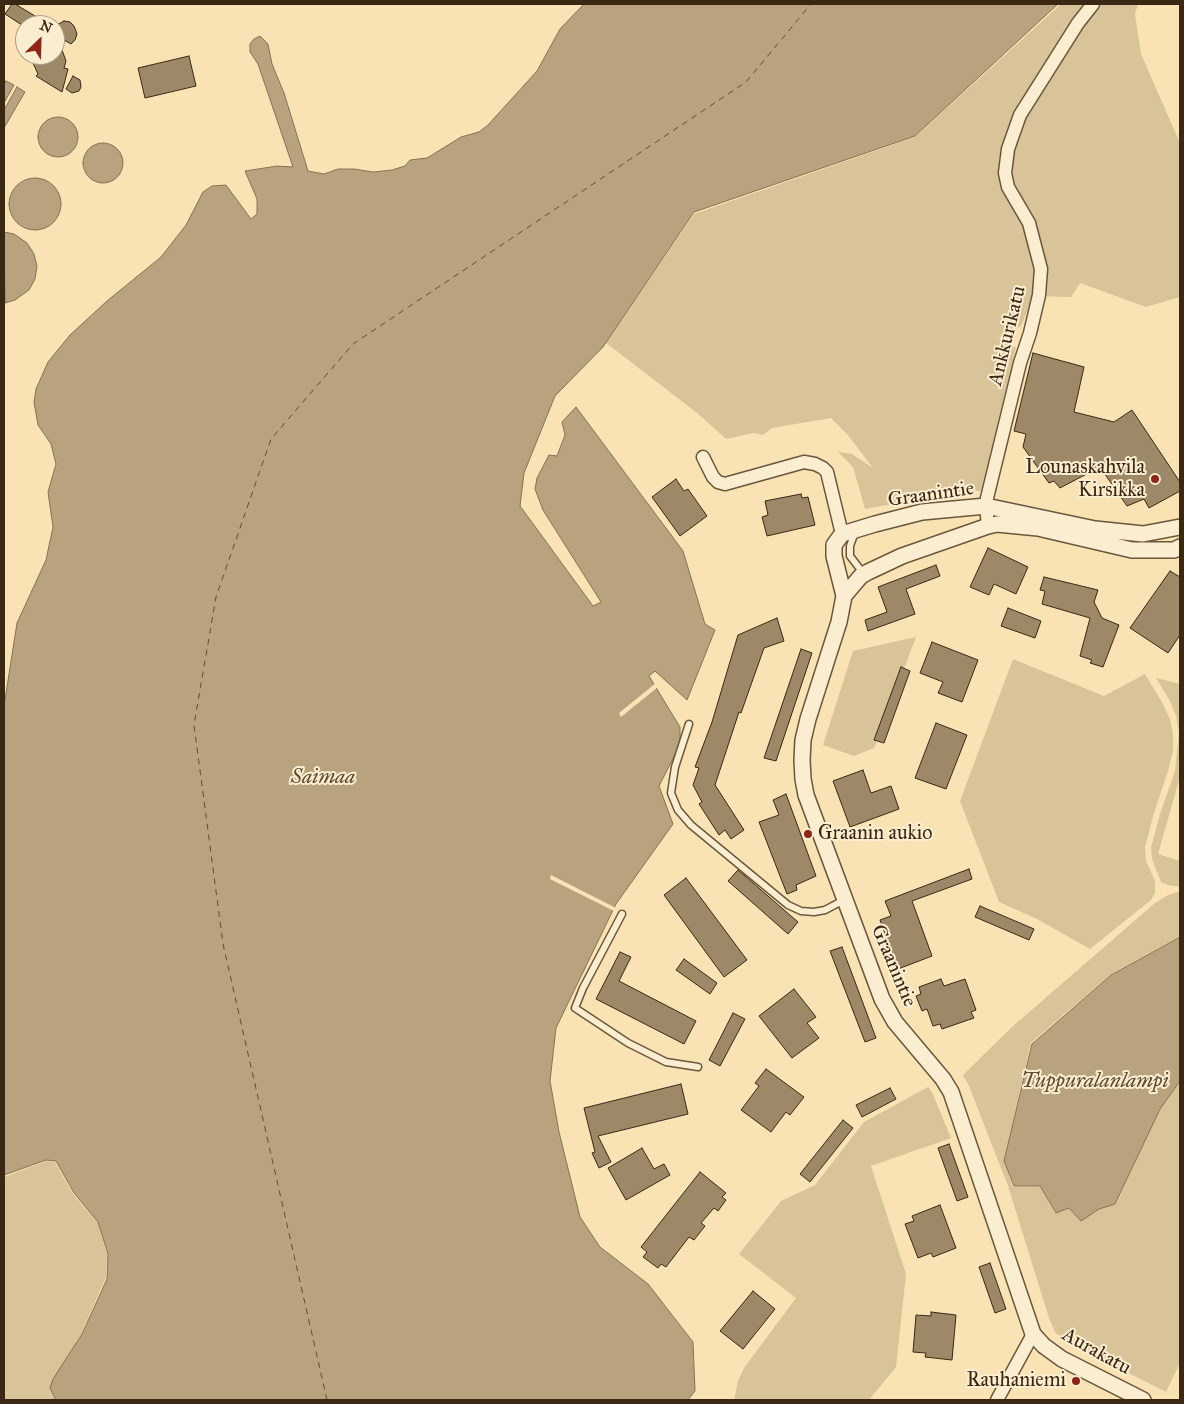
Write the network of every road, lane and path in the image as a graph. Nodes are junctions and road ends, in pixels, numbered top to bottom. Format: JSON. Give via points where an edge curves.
{"nodes":[{"id":1,"x":1093,"y":4,"type":"edge"},
{"id":2,"x":703,"y":457,"type":"dead end"},
{"id":3,"x":986,"y":506,"type":"junction"},
{"id":4,"x":988,"y":526,"type":"junction"},
{"id":5,"x":1180,"y":527,"type":"edge"},
{"id":6,"x":857,"y":529,"type":"junction"},
{"id":7,"x":842,"y":534,"type":"junction"},
{"id":8,"x":1180,"y":547,"type":"edge"},
{"id":9,"x":868,"y":572,"type":"junction"},
{"id":10,"x":844,"y":596,"type":"junction"},
{"id":11,"x":689,"y":724,"type":"dead end"},
{"id":12,"x":846,"y":899,"type":"junction"},
{"id":13,"x":622,"y":914,"type":"dead end"},
{"id":14,"x":698,"y":1067,"type":"dead end"},
{"id":15,"x":1033,"y":1334,"type":"junction"},
{"id":16,"x":997,"y":1400,"type":"edge"},
{"id":17,"x":1143,"y":1400,"type":"edge"}],
"edges":[{"from":1,"to":3,"type":"street","name":"Ankkurikatu","via":[[1020,115],[1008,149],[1005,173],[1008,187],[1029,223],[1035,243],[1041,269],[1040,295],[1020,363]]},
{"from":2,"to":7,"type":"street","via":[[713,477],[725,484],[804,462],[823,468]]},
{"from":3,"to":4,"type":"street","name":"Ankkurikatu"},
{"from":3,"to":5,"type":"street","name":"Graanintie","via":[[1118,532],[1143,534]]},
{"from":3,"to":6,"type":"street","name":"Graanintie","via":[[922,512]]},
{"from":4,"to":8,"type":"street","name":"Graanintie","via":[[1038,528],[1132,550],[1174,550]]},
{"from":4,"to":9,"type":"street","name":"Graanintie","via":[[902,556]]},
{"from":6,"to":7,"type":"street","name":"Graanintie"},
{"from":6,"to":9,"type":"lane","via":[[852,537],[850,556],[860,569]]},
{"from":7,"to":10,"type":"street","name":"Graanintie","via":[[834,545],[834,556]]},
{"from":9,"to":10,"type":"street","name":"Graanintie"},
{"from":10,"to":12,"type":"street","name":"Graanintie","via":[[803,740],[802,779]]},
{"from":11,"to":12,"type":"lane","via":[[675,767],[671,793],[678,810],[691,825],[788,905],[814,912]]},
{"from":12,"to":15,"type":"street","name":"Graanintie","via":[[882,999],[895,1022],[951,1092]]},
{"from":13,"to":14,"type":"lane","via":[[575,1008],[628,1043],[666,1062]]},
{"from":15,"to":16,"type":"street"},
{"from":15,"to":17,"type":"street","name":"Aurakatu","via":[[1062,1359]]}]}
